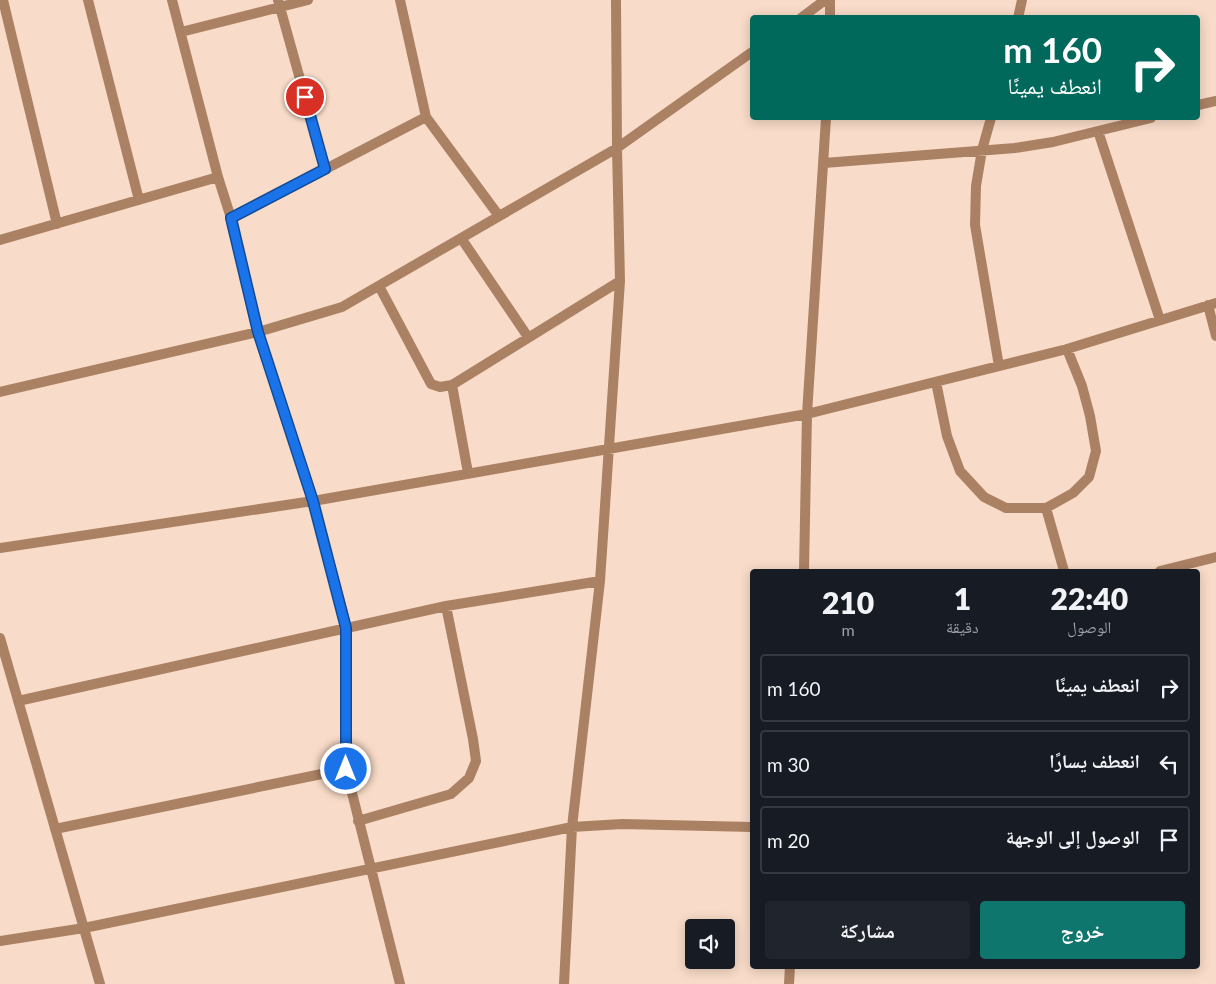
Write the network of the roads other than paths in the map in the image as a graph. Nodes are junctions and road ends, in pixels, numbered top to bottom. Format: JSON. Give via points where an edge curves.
{"nodes":[{"id":1,"x":3,"y":0,"type":"edge"},
{"id":2,"x":88,"y":0,"type":"edge"},
{"id":3,"x":172,"y":0,"type":"edge"},
{"id":4,"x":308,"y":0,"type":"edge"},
{"id":5,"x":400,"y":0,"type":"edge"},
{"id":6,"x":616,"y":0,"type":"edge"},
{"id":7,"x":825,"y":0,"type":"edge"},
{"id":8,"x":830,"y":0,"type":"edge"},
{"id":9,"x":1022,"y":0,"type":"edge"},
{"id":10,"x":279,"y":4,"type":"edge"},
{"id":11,"x":805,"y":15,"type":"edge"},
{"id":12,"x":830,"y":15,"type":"edge"},
{"id":13,"x":1019,"y":15,"type":"edge"},
{"id":14,"x":181,"y":32,"type":"junction"},
{"id":15,"x":750,"y":53,"type":"edge"},
{"id":16,"x":1216,"y":100,"type":"edge"},
{"id":17,"x":1200,"y":104,"type":"edge"},
{"id":18,"x":426,"y":117,"type":"junction"},
{"id":19,"x":826,"y":120,"type":"edge"},
{"id":20,"x":990,"y":120,"type":"edge"},
{"id":21,"x":1143,"y":120,"type":"edge"},
{"id":22,"x":1098,"y":131,"type":"junction"},
{"id":23,"x":617,"y":148,"type":"junction"},
{"id":24,"x":982,"y":150,"type":"junction"},
{"id":25,"x":824,"y":163,"type":"junction"},
{"id":26,"x":325,"y":169,"type":"junction"},
{"id":27,"x":218,"y":177,"type":"junction"},
{"id":28,"x":139,"y":200,"type":"junction"},
{"id":29,"x":498,"y":216,"type":"junction"},
{"id":30,"x":231,"y":218,"type":"junction"},
{"id":31,"x":57,"y":224,"type":"junction"},
{"id":32,"x":461,"y":238,"type":"junction"},
{"id":33,"x":0,"y":240,"type":"edge"},
{"id":34,"x":620,"y":281,"type":"junction"},
{"id":35,"x":379,"y":286,"type":"junction"},
{"id":36,"x":1212,"y":304,"type":"edge"},
{"id":37,"x":1160,"y":320,"type":"junction"},
{"id":38,"x":258,"y":332,"type":"junction"},
{"id":39,"x":1216,"y":336,"type":"edge"},
{"id":40,"x":528,"y":337,"type":"junction"},
{"id":41,"x":1067,"y":349,"type":"junction"},
{"id":42,"x":999,"y":366,"type":"junction"},
{"id":43,"x":936,"y":382,"type":"junction"},
{"id":44,"x":452,"y":385,"type":"junction"},
{"id":45,"x":0,"y":392,"type":"edge"},
{"id":46,"x":806,"y":414,"type":"junction"},
{"id":47,"x":610,"y":448,"type":"junction"},
{"id":48,"x":468,"y":473,"type":"junction"},
{"id":49,"x":313,"y":501,"type":"junction"},
{"id":50,"x":1046,"y":508,"type":"junction"},
{"id":51,"x":0,"y":548,"type":"edge"},
{"id":52,"x":1216,"y":557,"type":"edge"},
{"id":53,"x":804,"y":569,"type":"edge"},
{"id":54,"x":1063,"y":569,"type":"edge"},
{"id":55,"x":1168,"y":569,"type":"edge"},
{"id":56,"x":600,"y":581,"type":"junction"},
{"id":57,"x":446,"y":606,"type":"junction"},
{"id":58,"x":346,"y":628,"type":"junction"},
{"id":59,"x":0,"y":638,"type":"edge"},
{"id":60,"x":18,"y":701,"type":"junction"},
{"id":61,"x":346,"y":769,"type":"junction"},
{"id":62,"x":358,"y":821,"type":"junction"},
{"id":63,"x":572,"y":827,"type":"junction"},
{"id":64,"x":750,"y":827,"type":"edge"},
{"id":65,"x":55,"y":829,"type":"junction"},
{"id":66,"x":370,"y":868,"type":"junction"},
{"id":67,"x":84,"y":928,"type":"junction"},
{"id":68,"x":0,"y":941,"type":"edge"},
{"id":69,"x":790,"y":969,"type":"edge"},
{"id":70,"x":100,"y":984,"type":"edge"},
{"id":71,"x":400,"y":984,"type":"edge"},
{"id":72,"x":564,"y":984,"type":"edge"},
{"id":73,"x":789,"y":984,"type":"edge"}],
"edges":[{"from":1,"to":31,"type":"street"},
{"from":2,"to":28,"type":"street"},
{"from":3,"to":14,"type":"street"},
{"from":4,"to":10,"type":"street"},
{"from":5,"to":18,"type":"street"},
{"from":6,"to":23,"type":"street"},
{"from":7,"to":11,"type":"street"},
{"from":8,"to":12,"type":"street"},
{"from":9,"to":13,"type":"street"},
{"from":10,"to":14,"type":"street"},
{"from":10,"to":26,"type":"street"},
{"from":14,"to":27,"type":"street"},
{"from":15,"to":23,"type":"street"},
{"from":16,"to":17,"type":"street"},
{"from":18,"to":26,"type":"street"},
{"from":18,"to":29,"type":"street"},
{"from":19,"to":25,"type":"street"},
{"from":20,"to":24,"type":"street"},
{"from":21,"to":22,"type":"street"},
{"from":22,"to":24,"type":"street","via":[[1053,142]]},
{"from":22,"to":37,"type":"street"},
{"from":23,"to":29,"type":"street"},
{"from":23,"to":34,"type":"street"},
{"from":24,"to":25,"type":"street"},
{"from":24,"to":42,"type":"street","via":[[976,186],[975,224]]},
{"from":25,"to":46,"type":"street"},
{"from":26,"to":30,"type":"street"},
{"from":27,"to":28,"type":"street"},
{"from":27,"to":30,"type":"street"},
{"from":28,"to":31,"type":"street"},
{"from":29,"to":32,"type":"street"},
{"from":30,"to":38,"type":"street"},
{"from":31,"to":33,"type":"street"},
{"from":32,"to":35,"type":"street"},
{"from":32,"to":40,"type":"street"},
{"from":34,"to":40,"type":"street"},
{"from":34,"to":47,"type":"street"},
{"from":35,"to":38,"type":"street","via":[[342,307]]},
{"from":35,"to":44,"type":"street","via":[[431,384],[440,387]]},
{"from":36,"to":37,"type":"street"},
{"from":36,"to":39,"type":"street"},
{"from":37,"to":41,"type":"street"},
{"from":38,"to":45,"type":"street"},
{"from":38,"to":49,"type":"street"},
{"from":40,"to":44,"type":"street"},
{"from":41,"to":42,"type":"street"},
{"from":41,"to":50,"type":"street","via":[[1082,386],[1096,451],[1089,477],[1073,494]]},
{"from":42,"to":43,"type":"street"},
{"from":43,"to":46,"type":"street"},
{"from":43,"to":50,"type":"street","via":[[960,471],[984,497],[1006,508]]},
{"from":44,"to":48,"type":"street"},
{"from":46,"to":47,"type":"street"},
{"from":46,"to":53,"type":"street"},
{"from":47,"to":48,"type":"street"},
{"from":47,"to":56,"type":"street"},
{"from":48,"to":49,"type":"street"},
{"from":49,"to":51,"type":"street"},
{"from":49,"to":58,"type":"street"},
{"from":50,"to":54,"type":"street"},
{"from":52,"to":55,"type":"street"},
{"from":56,"to":57,"type":"street"},
{"from":56,"to":63,"type":"street"},
{"from":57,"to":58,"type":"street"},
{"from":57,"to":62,"type":"street","via":[[476,761],[469,778],[451,794]]},
{"from":58,"to":60,"type":"street"},
{"from":58,"to":61,"type":"street"},
{"from":59,"to":60,"type":"street"},
{"from":60,"to":65,"type":"street"},
{"from":61,"to":62,"type":"street"},
{"from":61,"to":65,"type":"street"},
{"from":62,"to":66,"type":"street"},
{"from":63,"to":64,"type":"street","via":[[622,824]]},
{"from":63,"to":66,"type":"street"},
{"from":63,"to":72,"type":"street"},
{"from":65,"to":67,"type":"street"},
{"from":66,"to":67,"type":"street"},
{"from":66,"to":71,"type":"street"},
{"from":67,"to":68,"type":"street"},
{"from":67,"to":70,"type":"street"},
{"from":69,"to":73,"type":"street"}]}
